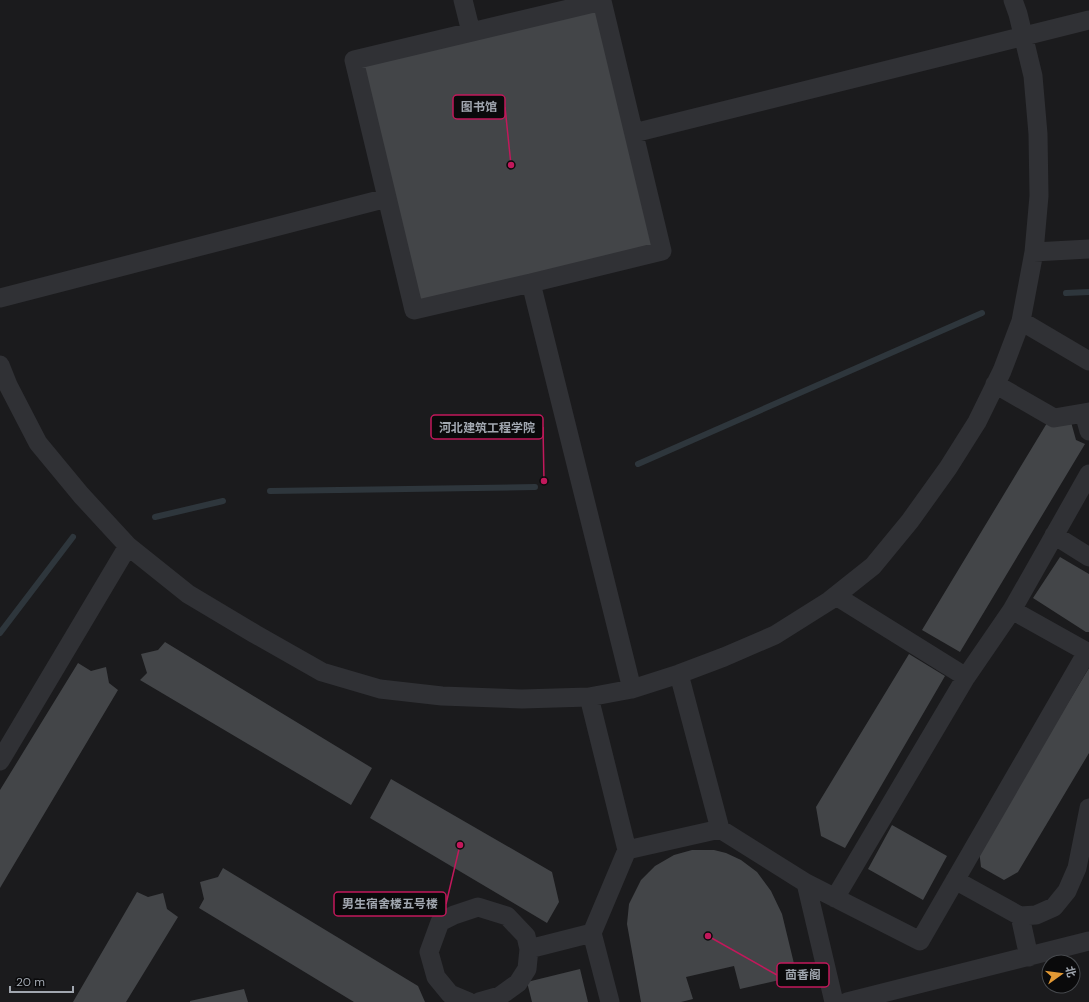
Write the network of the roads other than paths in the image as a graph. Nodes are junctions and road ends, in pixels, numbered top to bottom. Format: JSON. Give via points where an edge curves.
{"nodes":[{"id":1,"x":463,"y":0,"type":"edge"},
{"id":2,"x":1013,"y":0,"type":"edge"},
{"id":3,"x":1089,"y":20,"type":"edge"},
{"id":4,"x":471,"y":32,"type":"junction"},
{"id":5,"x":1024,"y":36,"type":"junction"},
{"id":6,"x":634,"y":133,"type":"junction"},
{"id":7,"x":387,"y":198,"type":"junction"},
{"id":8,"x":1089,"y":249,"type":"edge"},
{"id":9,"x":1034,"y":252,"type":"junction"},
{"id":10,"x":531,"y":283,"type":"junction"},
{"id":11,"x":0,"y":298,"type":"edge"},
{"id":12,"x":1021,"y":321,"type":"junction"},
{"id":13,"x":1089,"y":361,"type":"edge"},
{"id":14,"x":0,"y":365,"type":"edge"},
{"id":15,"x":995,"y":384,"type":"junction"},
{"id":16,"x":1086,"y":412,"type":"edge"},
{"id":17,"x":1089,"y":431,"type":"edge"},
{"id":18,"x":1089,"y":474,"type":"edge"},
{"id":19,"x":1054,"y":535,"type":"junction"},
{"id":20,"x":128,"y":546,"type":"junction"},
{"id":21,"x":1089,"y":557,"type":"edge"},
{"id":22,"x":836,"y":596,"type":"junction"},
{"id":23,"x":1012,"y":610,"type":"junction"},
{"id":24,"x":1088,"y":651,"type":"edge"},
{"id":25,"x":680,"y":674,"type":"junction"},
{"id":26,"x":966,"y":677,"type":"junction"},
{"id":27,"x":632,"y":689,"type":"junction"},
{"id":28,"x":589,"y":698,"type":"junction"},
{"id":29,"x":0,"y":761,"type":"edge"},
{"id":30,"x":1089,"y":808,"type":"edge"},
{"id":31,"x":720,"y":828,"type":"junction"},
{"id":32,"x":627,"y":850,"type":"junction"},
{"id":33,"x":955,"y":880,"type":"junction"},
{"id":34,"x":806,"y":883,"type":"junction"},
{"id":35,"x":836,"y":898,"type":"junction"},
{"id":36,"x":1020,"y":916,"type":"junction"},
{"id":37,"x":592,"y":933,"type":"junction"},
{"id":38,"x":1089,"y":941,"type":"edge"},
{"id":39,"x":530,"y":949,"type":"junction"},
{"id":40,"x":1028,"y":957,"type":"junction"},
{"id":41,"x":469,"y":1002,"type":"edge"},
{"id":42,"x":479,"y":1002,"type":"edge"},
{"id":43,"x":610,"y":1002,"type":"edge"},
{"id":44,"x":834,"y":1002,"type":"edge"},
{"id":45,"x":847,"y":1002,"type":"edge"}],
"edges":[{"from":1,"to":4,"type":"street"},
{"from":2,"to":5,"type":"street"},
{"from":3,"to":5,"type":"street"},
{"from":4,"to":6,"type":"street","via":[[602,1]]},
{"from":4,"to":7,"type":"street","via":[[354,60]]},
{"from":5,"to":6,"type":"street"},
{"from":5,"to":9,"type":"street","via":[[1033,76],[1038,134],[1039,196]]},
{"from":6,"to":10,"type":"street","via":[[662,251]]},
{"from":7,"to":10,"type":"street","via":[[414,310]]},
{"from":7,"to":11,"type":"street"},
{"from":8,"to":9,"type":"street"},
{"from":9,"to":12,"type":"street"},
{"from":10,"to":27,"type":"street"},
{"from":12,"to":13,"type":"street"},
{"from":12,"to":15,"type":"street"},
{"from":14,"to":20,"type":"street","via":[[38,443]]},
{"from":15,"to":16,"type":"street","via":[[1054,418]]},
{"from":15,"to":22,"type":"street","via":[[977,422],[910,521],[873,566]]},
{"from":16,"to":17,"type":"street"},
{"from":18,"to":19,"type":"street"},
{"from":19,"to":21,"type":"street"},
{"from":19,"to":23,"type":"street"},
{"from":20,"to":28,"type":"street","via":[[188,594],[322,672],[380,689],[442,696]]},
{"from":20,"to":29,"type":"street"},
{"from":22,"to":25,"type":"street","via":[[775,636]]},
{"from":22,"to":26,"type":"street"},
{"from":23,"to":24,"type":"street"},
{"from":23,"to":26,"type":"street"},
{"from":24,"to":33,"type":"street"},
{"from":25,"to":27,"type":"street"},
{"from":25,"to":31,"type":"street"},
{"from":26,"to":35,"type":"street"},
{"from":27,"to":28,"type":"street"},
{"from":28,"to":32,"type":"street"},
{"from":30,"to":36,"type":"street","via":[[1077,868],[1067,891],[1054,907],[1036,915]]},
{"from":31,"to":32,"type":"street"},
{"from":31,"to":34,"type":"street"},
{"from":32,"to":37,"type":"street"},
{"from":33,"to":35,"type":"street","via":[[920,940]]},
{"from":33,"to":36,"type":"street"},
{"from":34,"to":35,"type":"street"},
{"from":34,"to":44,"type":"street"},
{"from":36,"to":40,"type":"street"},
{"from":37,"to":39,"type":"street"},
{"from":37,"to":43,"type":"street"},
{"from":38,"to":40,"type":"street"},
{"from":39,"to":41,"type":"street","via":[[526,936],[507,916],[478,907],[440,922],[430,952],[436,977],[450,994]]},
{"from":39,"to":42,"type":"street","via":[[527,968],[518,983],[500,996]]},
{"from":40,"to":45,"type":"street"}]}
